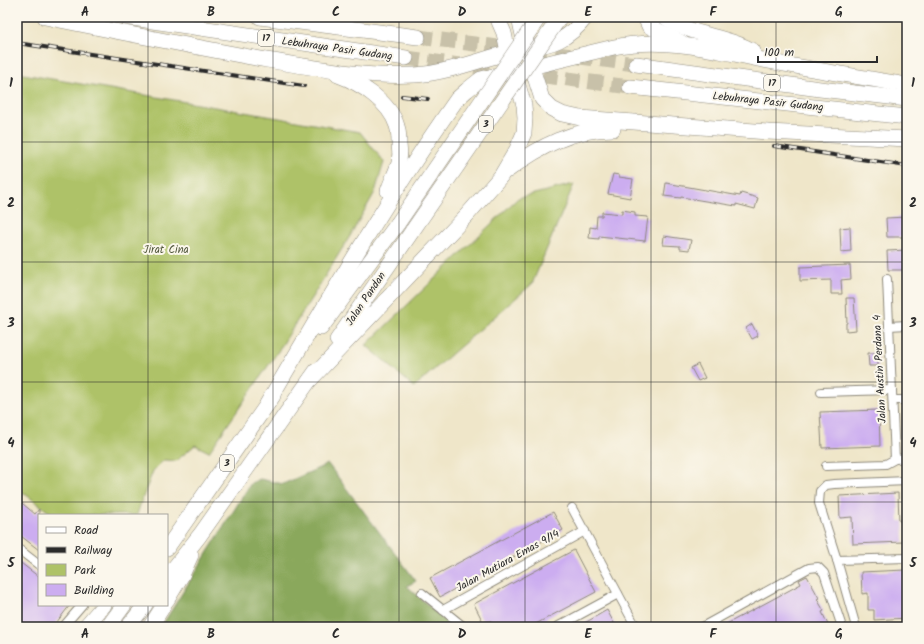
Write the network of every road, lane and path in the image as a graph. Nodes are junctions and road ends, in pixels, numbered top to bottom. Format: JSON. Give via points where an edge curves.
{"nodes":[{"id":1,"x":45,"y":17,"type":"edge"},
{"id":2,"x":125,"y":17,"type":"edge"},
{"id":3,"x":260,"y":17,"type":"edge"},
{"id":4,"x":497,"y":17,"type":"edge"},
{"id":5,"x":519,"y":17,"type":"edge"},
{"id":6,"x":539,"y":17,"type":"edge"},
{"id":7,"x":560,"y":17,"type":"edge"},
{"id":8,"x":586,"y":17,"type":"edge"},
{"id":9,"x":644,"y":17,"type":"edge"},
{"id":10,"x":665,"y":17,"type":"edge"},
{"id":11,"x":418,"y":37,"type":"tunnel mouth"},
{"id":12,"x":685,"y":45,"type":"junction"},
{"id":13,"x":526,"y":49,"type":"junction"},
{"id":14,"x":508,"y":52,"type":"junction"},
{"id":15,"x":406,"y":58,"type":"tunnel mouth"},
{"id":16,"x":770,"y":61,"type":"junction"},
{"id":17,"x":636,"y":64,"type":"tunnel mouth"},
{"id":18,"x":532,"y":67,"type":"junction"},
{"id":19,"x":320,"y":69,"type":"junction"},
{"id":20,"x":514,"y":71,"type":"junction"},
{"id":21,"x":907,"y":85,"type":"edge"},
{"id":22,"x":630,"y":87,"type":"tunnel mouth"},
{"id":23,"x":907,"y":99,"type":"edge"},
{"id":24,"x":907,"y":117,"type":"edge"},
{"id":25,"x":768,"y":132,"type":"junction"},
{"id":26,"x":907,"y":140,"type":"edge"},
{"id":27,"x":501,"y":176,"type":"junction"},
{"id":28,"x":376,"y":222,"type":"junction"},
{"id":29,"x":887,"y":279,"type":"dead end"},
{"id":30,"x":907,"y":325,"type":"edge"},
{"id":31,"x":889,"y":326,"type":"junction"},
{"id":32,"x":310,"y":380,"type":"junction"},
{"id":33,"x":892,"y":390,"type":"junction"},
{"id":34,"x":821,"y":392,"type":"dead end"},
{"id":35,"x":893,"y":400,"type":"junction"},
{"id":36,"x":907,"y":400,"type":"edge"},
{"id":37,"x":267,"y":404,"type":"junction"},
{"id":38,"x":907,"y":458,"type":"edge"},
{"id":39,"x":895,"y":459,"type":"junction"},
{"id":40,"x":826,"y":466,"type":"dead end"},
{"id":41,"x":907,"y":481,"type":"edge"},
{"id":42,"x":572,"y":508,"type":"dead end"},
{"id":43,"x":186,"y":521,"type":"junction"},
{"id":44,"x":584,"y":531,"type":"junction"},
{"id":45,"x":168,"y":535,"type":"edge"},
{"id":46,"x":200,"y":535,"type":"junction"},
{"id":47,"x":168,"y":547,"type":"edge"},
{"id":48,"x":17,"y":548,"type":"edge"},
{"id":49,"x":907,"y":558,"type":"edge"},
{"id":50,"x":837,"y":560,"type":"junction"},
{"id":51,"x":38,"y":564,"type":"edge"},
{"id":52,"x":168,"y":576,"type":"edge"},
{"id":53,"x":422,"y":593,"type":"dead end"},
{"id":54,"x":618,"y":594,"type":"junction"},
{"id":55,"x":168,"y":598,"type":"edge"},
{"id":56,"x":81,"y":606,"type":"edge"},
{"id":57,"x":103,"y":606,"type":"edge"},
{"id":58,"x":123,"y":606,"type":"edge"},
{"id":59,"x":144,"y":606,"type":"edge"},
{"id":60,"x":163,"y":606,"type":"edge"},
{"id":61,"x":443,"y":610,"type":"junction"},
{"id":62,"x":64,"y":627,"type":"edge"},
{"id":63,"x":85,"y":627,"type":"edge"},
{"id":64,"x":108,"y":627,"type":"edge"},
{"id":65,"x":128,"y":627,"type":"edge"},
{"id":66,"x":150,"y":627,"type":"edge"},
{"id":67,"x":464,"y":627,"type":"edge"},
{"id":68,"x":557,"y":627,"type":"edge"},
{"id":69,"x":636,"y":627,"type":"edge"},
{"id":70,"x":702,"y":627,"type":"edge"},
{"id":71,"x":842,"y":627,"type":"edge"},
{"id":72,"x":856,"y":627,"type":"edge"}],
"edges":[{"from":1,"to":19,"type":"highway"},
{"from":2,"to":15,"type":"highway","name":"Lebuhraya Pasir Gudang","number":"17"},
{"from":3,"to":11,"type":"highway","name":"Lebuhraya Pasir Gudang","number":"17"},
{"from":4,"to":14,"type":"highway"},
{"from":5,"to":13,"type":"highway"},
{"from":6,"to":37,"type":"highway","name":"Jalan Pandan","number":"3","bridge":true,"via":[[398,223]]},
{"from":7,"to":32,"type":"highway","name":"Jalan Pandan","number":"3","bridge":true},
{"from":8,"to":13,"type":"highway","via":[[573,32],[557,42]]},
{"from":9,"to":12,"type":"highway","via":[[649,26]]},
{"from":10,"to":16,"type":"highway","via":[[674,24],[749,49]]},
{"from":12,"to":16,"type":"highway"},
{"from":12,"to":18,"type":"highway","via":[[629,44]]},
{"from":13,"to":14,"type":"highway"},
{"from":13,"to":18,"type":"highway"},
{"from":14,"to":19,"type":"highway","via":[[437,72],[416,75],[382,75]]},
{"from":14,"to":20,"type":"highway"},
{"from":16,"to":21,"type":"highway"},
{"from":17,"to":23,"type":"highway","name":"Lebuhraya Pasir Gudang","number":"17"},
{"from":18,"to":20,"type":"highway"},
{"from":18,"to":25,"type":"highway","via":[[542,99],[562,114],[580,118]]},
{"from":19,"to":28,"type":"highway","via":[[348,78],[366,89],[381,101],[397,125],[399,162]]},
{"from":20,"to":27,"type":"highway","via":[[524,106],[524,133],[518,149]]},
{"from":20,"to":28,"type":"highway","via":[[481,79],[457,99]]},
{"from":22,"to":24,"type":"highway","name":"Lebuhraya Pasir Gudang","number":"17"},
{"from":25,"to":26,"type":"highway"},
{"from":25,"to":27,"type":"highway","via":[[594,130],[577,133],[541,147]]},
{"from":27,"to":32,"type":"highway"},
{"from":28,"to":37,"type":"highway"},
{"from":29,"to":31,"type":"street","name":"Jalan Austin Perdana 4"},
{"from":30,"to":31,"type":"street"},
{"from":31,"to":33,"type":"street","name":"Jalan Austin Perdana 4"},
{"from":32,"to":46,"type":"highway","name":"Jalan Pandan","number":"3"},
{"from":33,"to":34,"type":"street"},
{"from":33,"to":35,"type":"street","name":"Jalan Austin Perdana 4"},
{"from":35,"to":36,"type":"street"},
{"from":35,"to":39,"type":"street","name":"Jalan Austin Perdana 4"},
{"from":37,"to":43,"type":"highway","name":"Jalan Pandan","number":"3"},
{"from":38,"to":39,"type":"street"},
{"from":39,"to":40,"type":"street","via":[[886,464]]},
{"from":41,"to":50,"type":"street","via":[[834,484],[826,485],[820,491],[819,503]]},
{"from":42,"to":44,"type":"street"},
{"from":43,"to":45,"type":"highway"},
{"from":43,"to":47,"type":"highway","name":"Jalan Pandan","number":"3"},
{"from":44,"to":54,"type":"street"},
{"from":44,"to":61,"type":"street","name":"Jalan Mutiara Emas 9/14"},
{"from":46,"to":52,"type":"highway","name":"Jalan Pandan","number":"3"},
{"from":46,"to":55,"type":"highway","via":[[182,576]]},
{"from":48,"to":51,"type":"street"},
{"from":49,"to":50,"type":"street"},
{"from":50,"to":72,"type":"street"},
{"from":53,"to":61,"type":"street"},
{"from":54,"to":68,"type":"street"},
{"from":54,"to":69,"type":"street"},
{"from":56,"to":62,"type":"street"},
{"from":57,"to":63,"type":"highway"},
{"from":58,"to":64,"type":"highway"},
{"from":59,"to":65,"type":"highway"},
{"from":60,"to":66,"type":"highway"},
{"from":61,"to":67,"type":"street"},
{"from":70,"to":71,"type":"street","via":[[814,566],[824,573]]}]}
